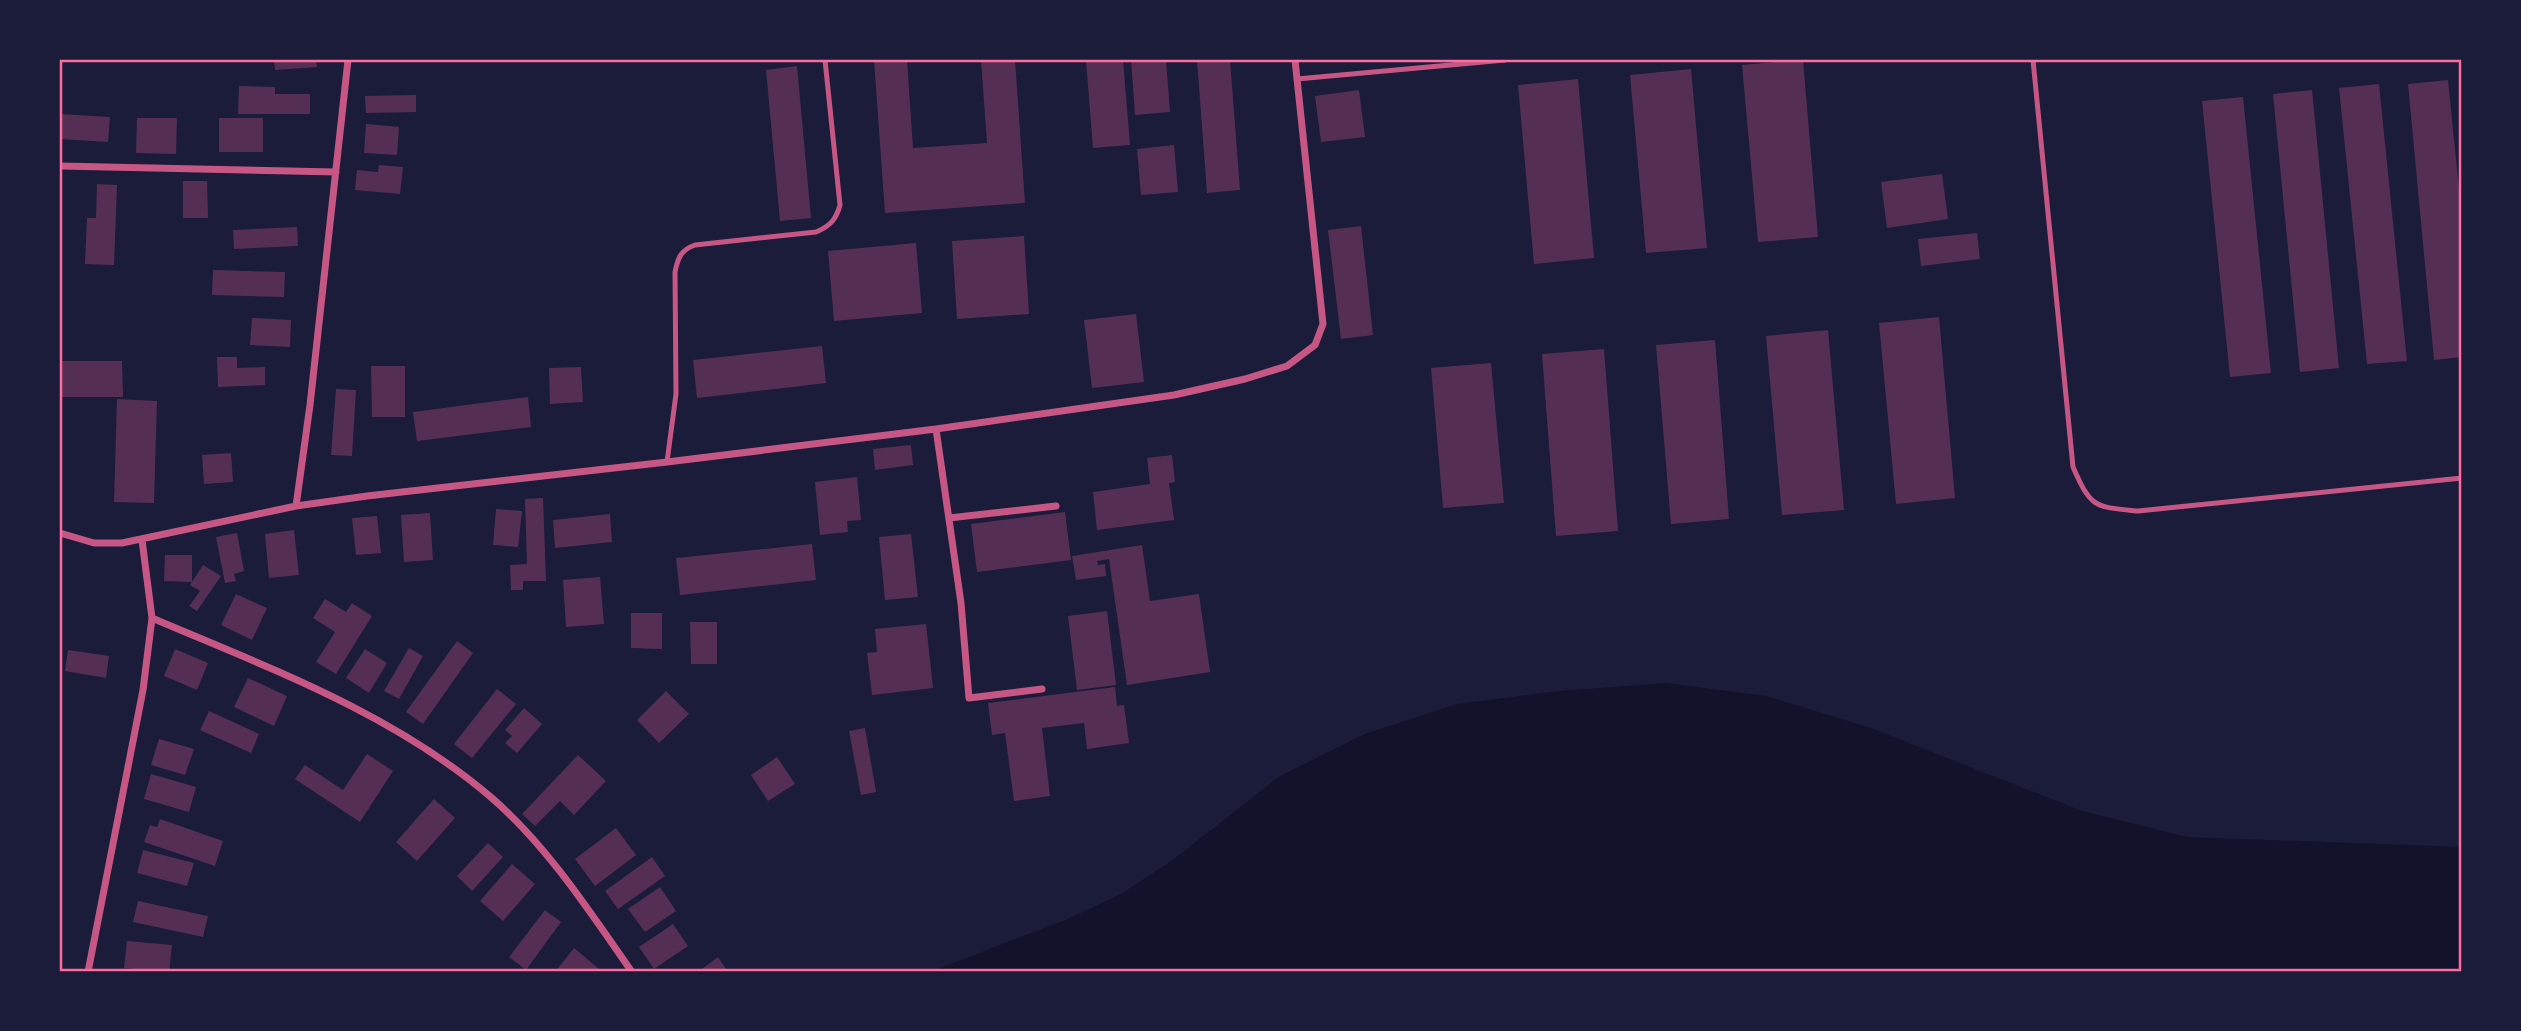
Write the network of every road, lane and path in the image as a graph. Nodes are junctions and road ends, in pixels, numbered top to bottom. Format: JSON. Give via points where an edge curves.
{"nodes":[{"id":1,"x":348,"y":60,"type":"edge"},
{"id":2,"x":825,"y":60,"type":"edge"},
{"id":3,"x":1295,"y":60,"type":"edge"},
{"id":4,"x":1505,"y":60,"type":"edge"},
{"id":5,"x":2033,"y":60,"type":"edge"},
{"id":6,"x":1297,"y":79,"type":"junction"},
{"id":7,"x":60,"y":166,"type":"edge"},
{"id":8,"x":336,"y":172,"type":"junction"},
{"id":9,"x":936,"y":429,"type":"junction"},
{"id":10,"x":667,"y":462,"type":"junction"},
{"id":11,"x":2462,"y":478,"type":"edge"},
{"id":12,"x":296,"y":506,"type":"junction"},
{"id":13,"x":1056,"y":506,"type":"dead end"},
{"id":14,"x":949,"y":519,"type":"junction"},
{"id":15,"x":60,"y":533,"type":"edge"},
{"id":16,"x":142,"y":540,"type":"junction"},
{"id":17,"x":152,"y":618,"type":"junction"},
{"id":18,"x":1042,"y":689,"type":"dead end"},
{"id":19,"x":88,"y":971,"type":"edge"},
{"id":20,"x":632,"y":971,"type":"edge"}],
"edges":[{"from":1,"to":8,"type":"street"},
{"from":2,"to":10,"type":"lane","via":[[840,205],[837,218],[816,232],[695,245],[684,249],[677,259],[676,394]]},
{"from":3,"to":6,"type":"street"},
{"from":4,"to":6,"type":"lane"},
{"from":5,"to":11,"type":"lane","via":[[2073,467],[2085,494],[2102,507],[2138,511]]},
{"from":6,"to":9,"type":"street","via":[[1323,324],[1315,345],[1287,366],[1186,393]]},
{"from":7,"to":8,"type":"street"},
{"from":8,"to":12,"type":"street"},
{"from":9,"to":10,"type":"street"},
{"from":9,"to":14,"type":"street"},
{"from":10,"to":12,"type":"street"},
{"from":12,"to":16,"type":"street"},
{"from":13,"to":14,"type":"street"},
{"from":14,"to":18,"type":"street","via":[[969,698]]},
{"from":15,"to":16,"type":"street","via":[[94,542]]},
{"from":16,"to":17,"type":"street"},
{"from":17,"to":19,"type":"street","via":[[143,690]]},
{"from":17,"to":20,"type":"street","via":[[320,692],[459,771],[529,835]]}]}
